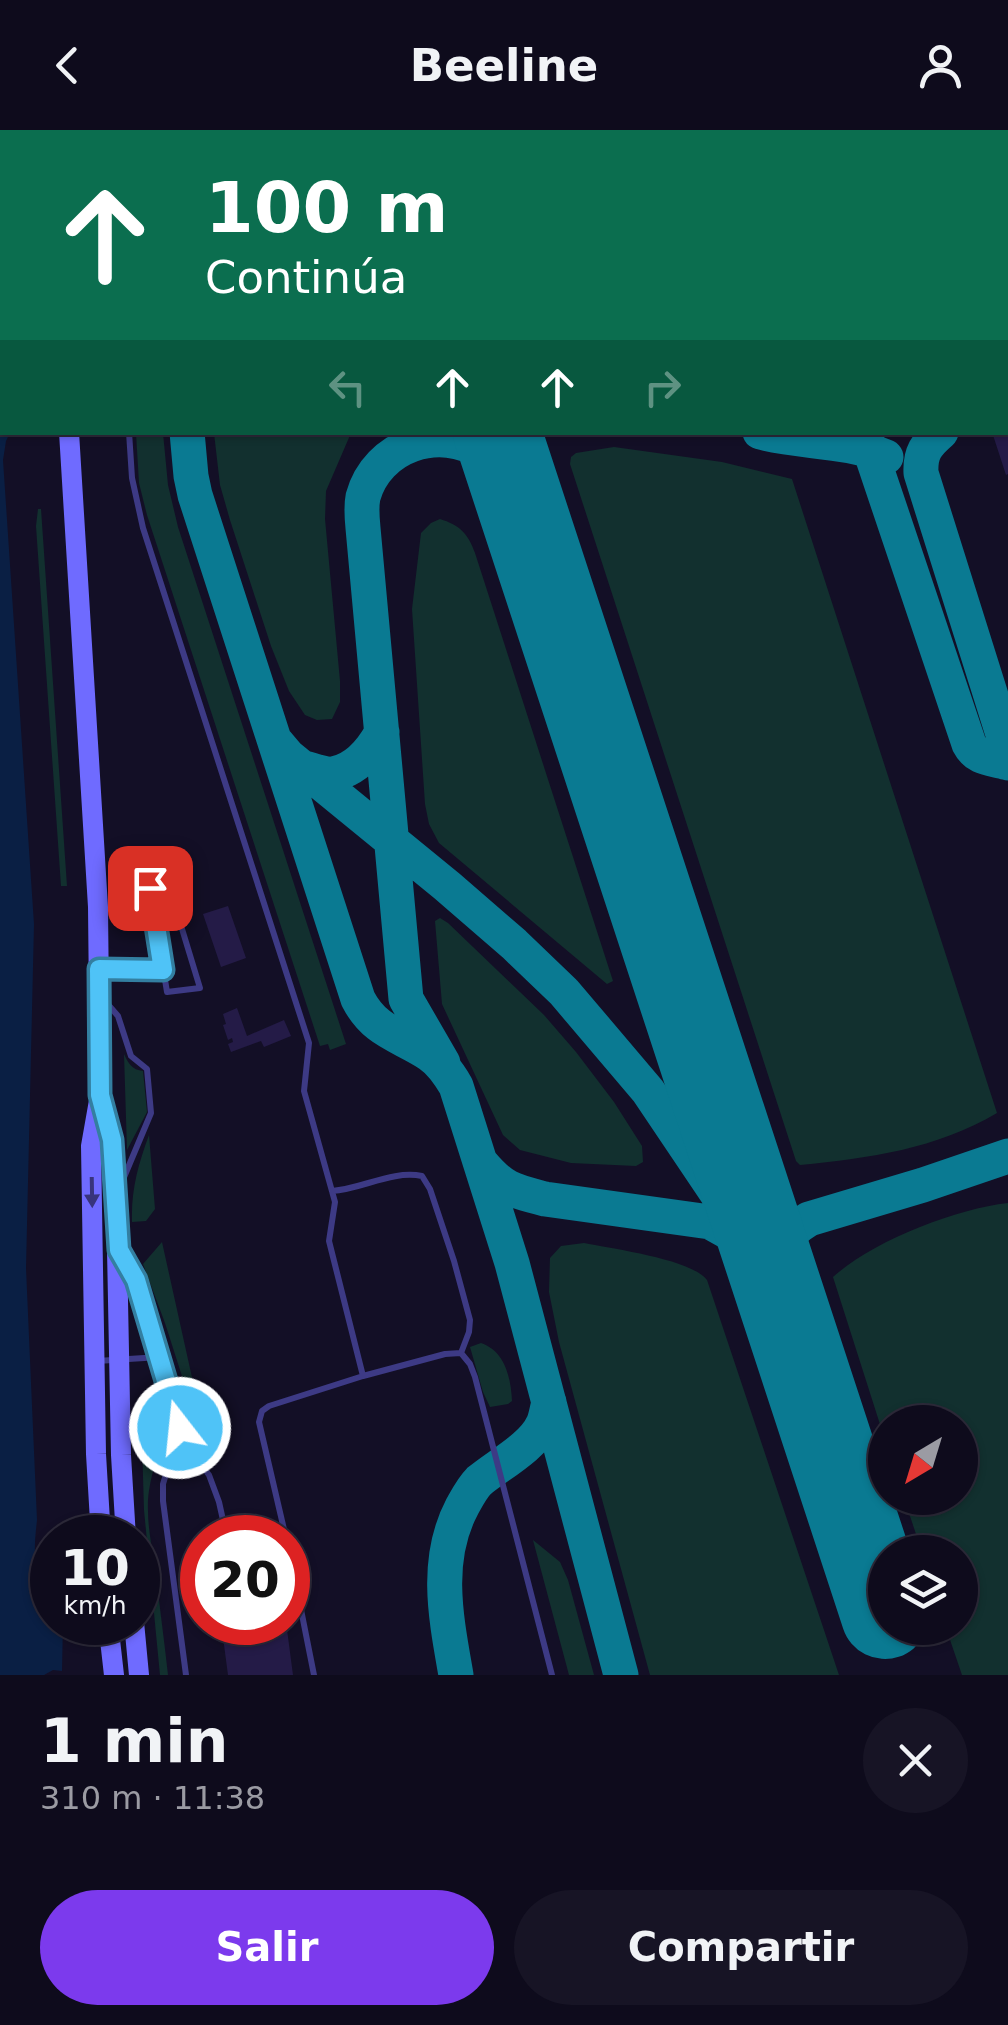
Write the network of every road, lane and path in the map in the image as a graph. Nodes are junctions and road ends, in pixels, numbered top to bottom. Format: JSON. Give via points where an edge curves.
{"nodes":[{"id":1,"x":70,"y":435,"type":"edge"},
{"id":2,"x":129,"y":435,"type":"edge"},
{"id":3,"x":165,"y":874,"type":"dead end"},
{"id":4,"x":150,"y":888,"type":"dead end"},
{"id":5,"x":99,"y":969,"type":"junction"},
{"id":6,"x":163,"y":970,"type":"junction"},
{"id":7,"x":99,"y":995,"type":"junction"},
{"id":8,"x":100,"y":1095,"type":"junction"},
{"id":9,"x":332,"y":1191,"type":"junction"},
{"id":10,"x":116,"y":1198,"type":"junction"},
{"id":11,"x":119,"y":1250,"type":"junction"},
{"id":12,"x":460,"y":1353,"type":"junction"},
{"id":13,"x":160,"y":1357,"type":"junction"},
{"id":14,"x":120,"y":1359,"type":"junction"},
{"id":15,"x":94,"y":1361,"type":"junction"},
{"id":16,"x":363,"y":1376,"type":"junction"},
{"id":17,"x":180,"y":1428,"type":"junction"},
{"id":18,"x":100,"y":1515,"type":"edge"},
{"id":19,"x":125,"y":1515,"type":"edge"},
{"id":20,"x":222,"y":1515,"type":"edge"},
{"id":21,"x":281,"y":1515,"type":"edge"},
{"id":22,"x":110,"y":1645,"type":"edge"},
{"id":23,"x":136,"y":1645,"type":"edge"},
{"id":24,"x":308,"y":1645,"type":"edge"},
{"id":25,"x":110,"y":1650,"type":"junction"},
{"id":26,"x":106,"y":1675,"type":"edge"},
{"id":27,"x":114,"y":1675,"type":"edge"},
{"id":28,"x":139,"y":1675,"type":"edge"},
{"id":29,"x":186,"y":1675,"type":"edge"},
{"id":30,"x":314,"y":1675,"type":"edge"},
{"id":31,"x":552,"y":1675,"type":"edge"}],
"edges":[{"from":1,"to":5,"type":"main road"},
{"from":2,"to":9,"type":"lane","via":[[143,528],[310,1043],[304,1090]]},
{"from":3,"to":6,"type":"lane","via":[[200,988],[168,992]]},
{"from":4,"to":6,"type":"lane"},
{"from":5,"to":6,"type":"lane"},
{"from":5,"to":7,"type":"main road"},
{"from":7,"to":8,"type":"main road"},
{"from":7,"to":10,"type":"lane","via":[[118,1016],[130,1056],[146,1069],[151,1110]]},
{"from":8,"to":10,"type":"main road"},
{"from":8,"to":15,"type":"main road","one_way":true,"via":[[92,1146]]},
{"from":9,"to":12,"type":"lane","via":[[407,1173],[422,1176],[470,1320]]},
{"from":9,"to":16,"type":"lane","via":[[329,1241]]},
{"from":10,"to":11,"type":"main road"},
{"from":11,"to":13,"type":"lane","via":[[136,1280]]},
{"from":11,"to":14,"type":"main road"},
{"from":12,"to":16,"type":"lane"},
{"from":12,"to":31,"type":"lane","via":[[475,1378]]},
{"from":13,"to":14,"type":"lane"},
{"from":13,"to":17,"type":"lane"},
{"from":14,"to":15,"type":"lane"},
{"from":14,"to":19,"type":"main road"},
{"from":15,"to":18,"type":"main road"},
{"from":16,"to":21,"type":"lane","via":[[262,1411],[258,1422]]},
{"from":17,"to":20,"type":"lane","via":[[210,1475]]},
{"from":17,"to":29,"type":"lane","via":[[164,1501]]},
{"from":22,"to":25,"type":"main road"},
{"from":23,"to":28,"type":"main road"},
{"from":24,"to":30,"type":"lane"},
{"from":25,"to":26,"type":"main road"},
{"from":25,"to":27,"type":"main road"}]}
